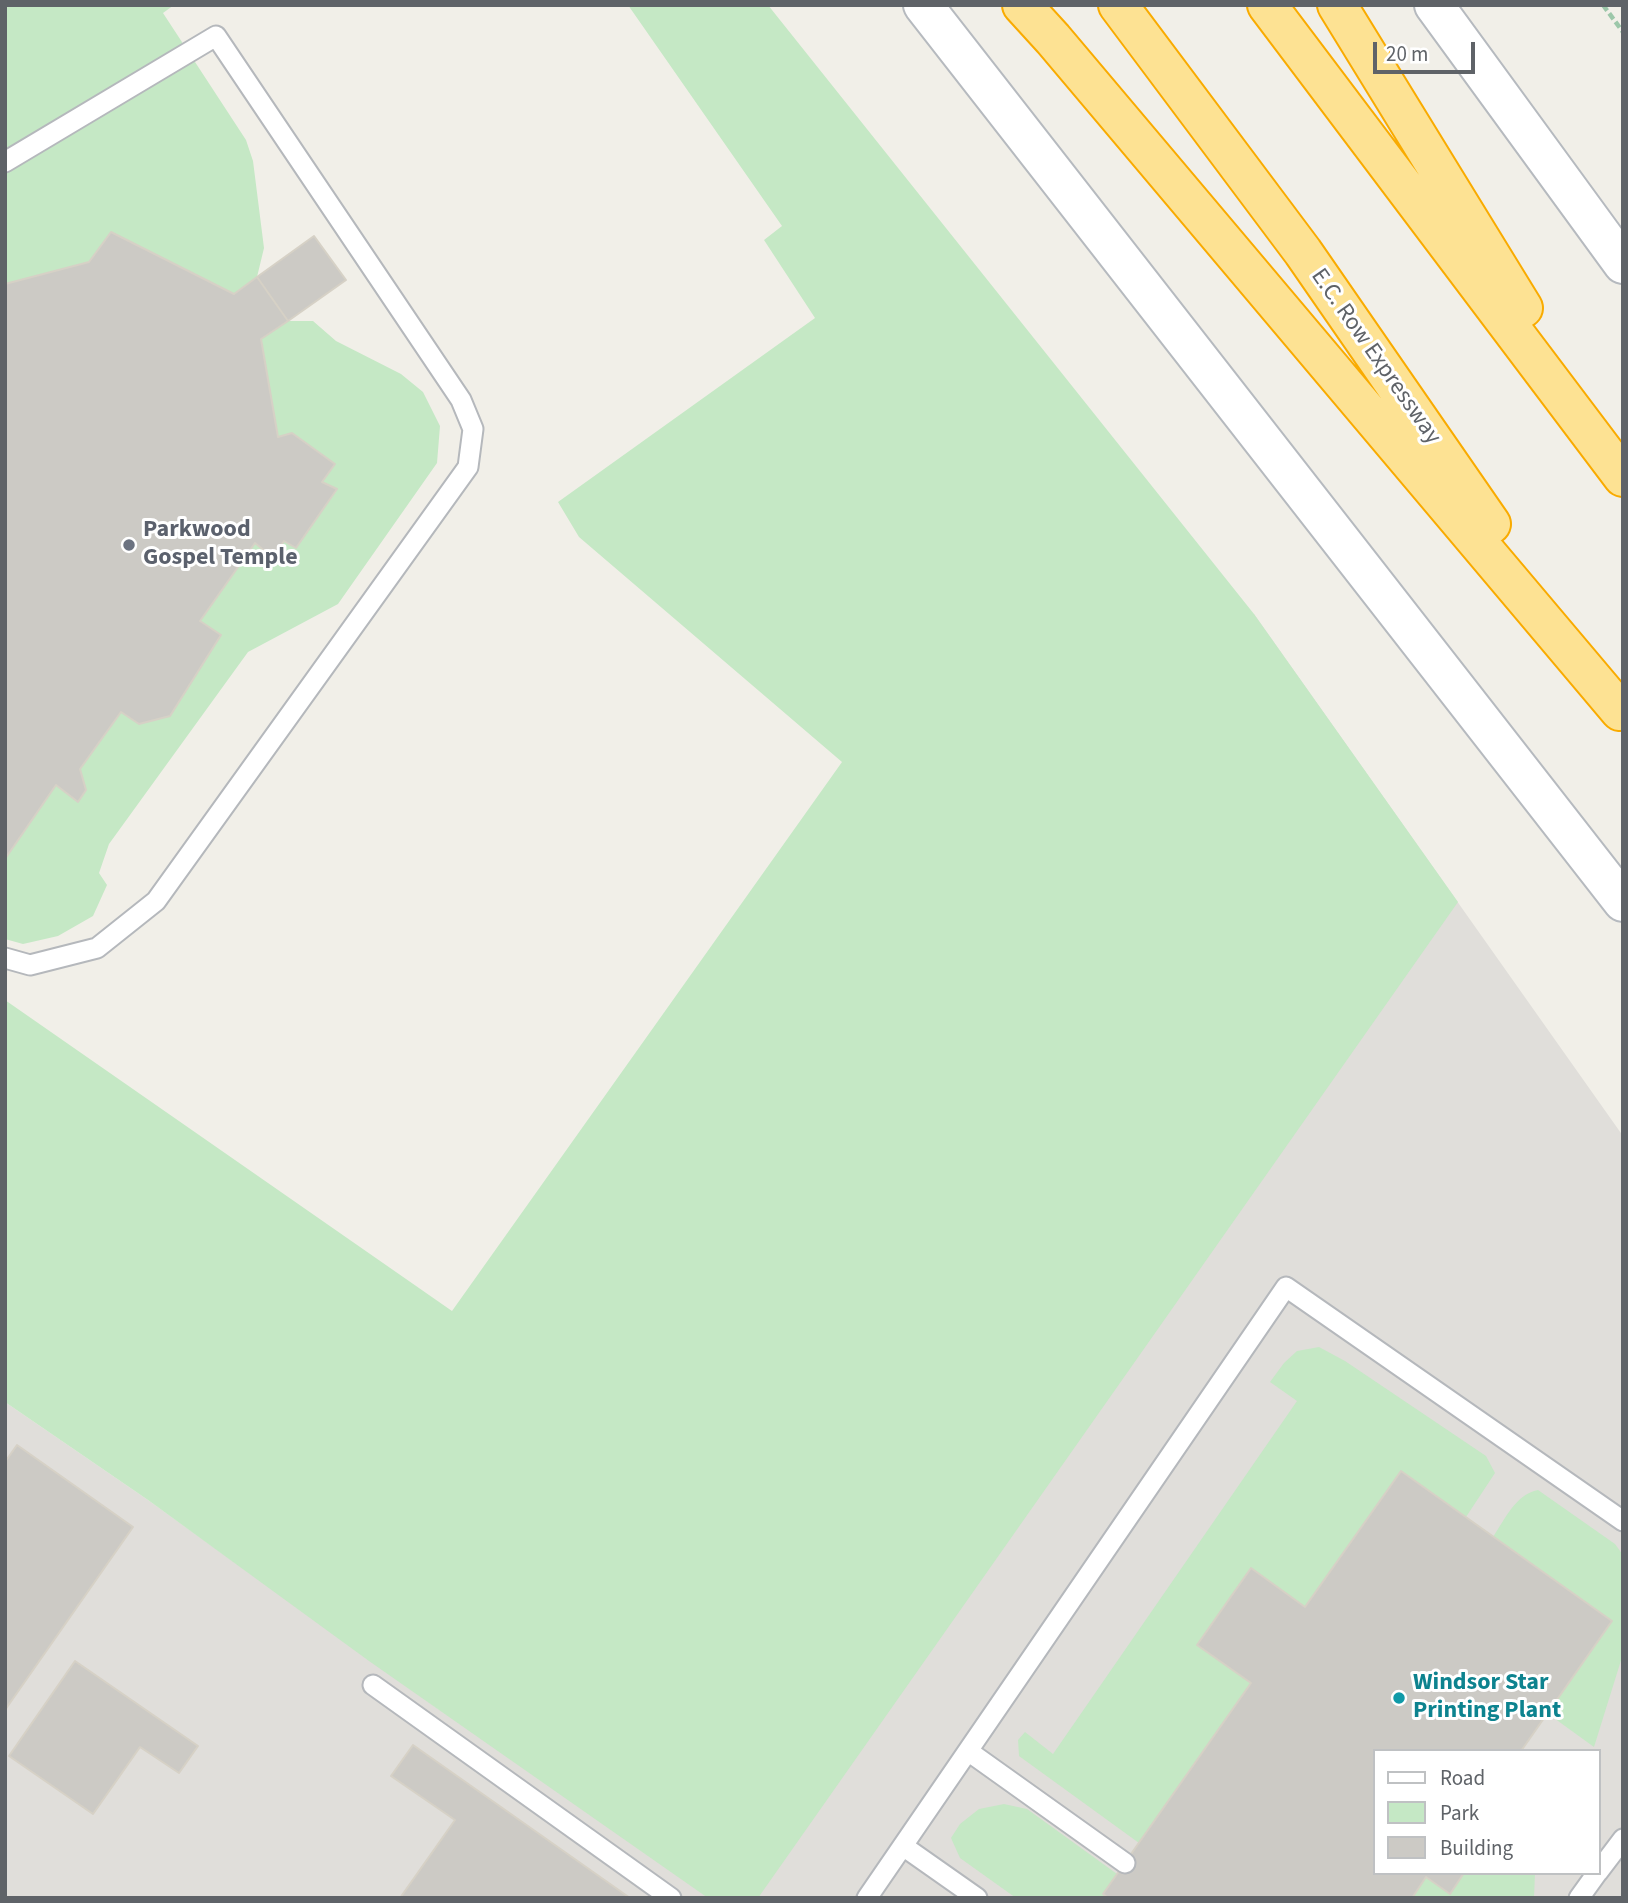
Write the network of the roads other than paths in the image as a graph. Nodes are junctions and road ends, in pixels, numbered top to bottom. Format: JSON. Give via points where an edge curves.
{"nodes":[{"id":1,"x":923,"y":5,"type":"edge"},
{"id":2,"x":1022,"y":5,"type":"edge"},
{"id":3,"x":1118,"y":5,"type":"edge"},
{"id":4,"x":1266,"y":5,"type":"edge"},
{"id":5,"x":1337,"y":5,"type":"edge"},
{"id":6,"x":1434,"y":5,"type":"edge"},
{"id":7,"x":5,"y":162,"type":"edge"},
{"id":8,"x":1623,"y":264,"type":"edge"},
{"id":9,"x":1623,"y":471,"type":"edge"},
{"id":10,"x":1623,"y":477,"type":"edge"},
{"id":11,"x":1621,"y":713,"type":"edge"},
{"id":12,"x":1623,"y":902,"type":"edge"},
{"id":13,"x":5,"y":958,"type":"edge"},
{"id":14,"x":1623,"y":1521,"type":"edge"},
{"id":15,"x":373,"y":1685,"type":"dead end"},
{"id":16,"x":968,"y":1751,"type":"junction"},
{"id":17,"x":1612,"y":1844,"type":"edge"},
{"id":18,"x":903,"y":1846,"type":"junction"},
{"id":19,"x":1125,"y":1863,"type":"dead end"},
{"id":20,"x":1600,"y":1869,"type":"edge"},
{"id":21,"x":1596,"y":1875,"type":"edge"},
{"id":22,"x":671,"y":1898,"type":"edge"},
{"id":23,"x":867,"y":1898,"type":"edge"},
{"id":24,"x":977,"y":1898,"type":"edge"},
{"id":25,"x":1579,"y":1898,"type":"edge"}],
"edges":[{"from":1,"to":12,"type":"main road"},
{"from":2,"to":11,"type":"highway"},
{"from":3,"to":11,"type":"highway","name":"E.C. Row Expressway","via":[[1303,252]]},
{"from":4,"to":10,"type":"highway"},
{"from":5,"to":9,"type":"highway"},
{"from":6,"to":8,"type":"main road"},
{"from":7,"to":13,"type":"lane","via":[[216,36],[461,400],[473,429],[468,467],[156,901],[97,948],[30,965]]},
{"from":14,"to":16,"type":"lane","via":[[1286,1287]]},
{"from":15,"to":22,"type":"lane"},
{"from":16,"to":18,"type":"lane"},
{"from":16,"to":19,"type":"lane"},
{"from":17,"to":20,"type":"lane"},
{"from":18,"to":23,"type":"lane"},
{"from":18,"to":24,"type":"lane"},
{"from":21,"to":25,"type":"lane"}]}
